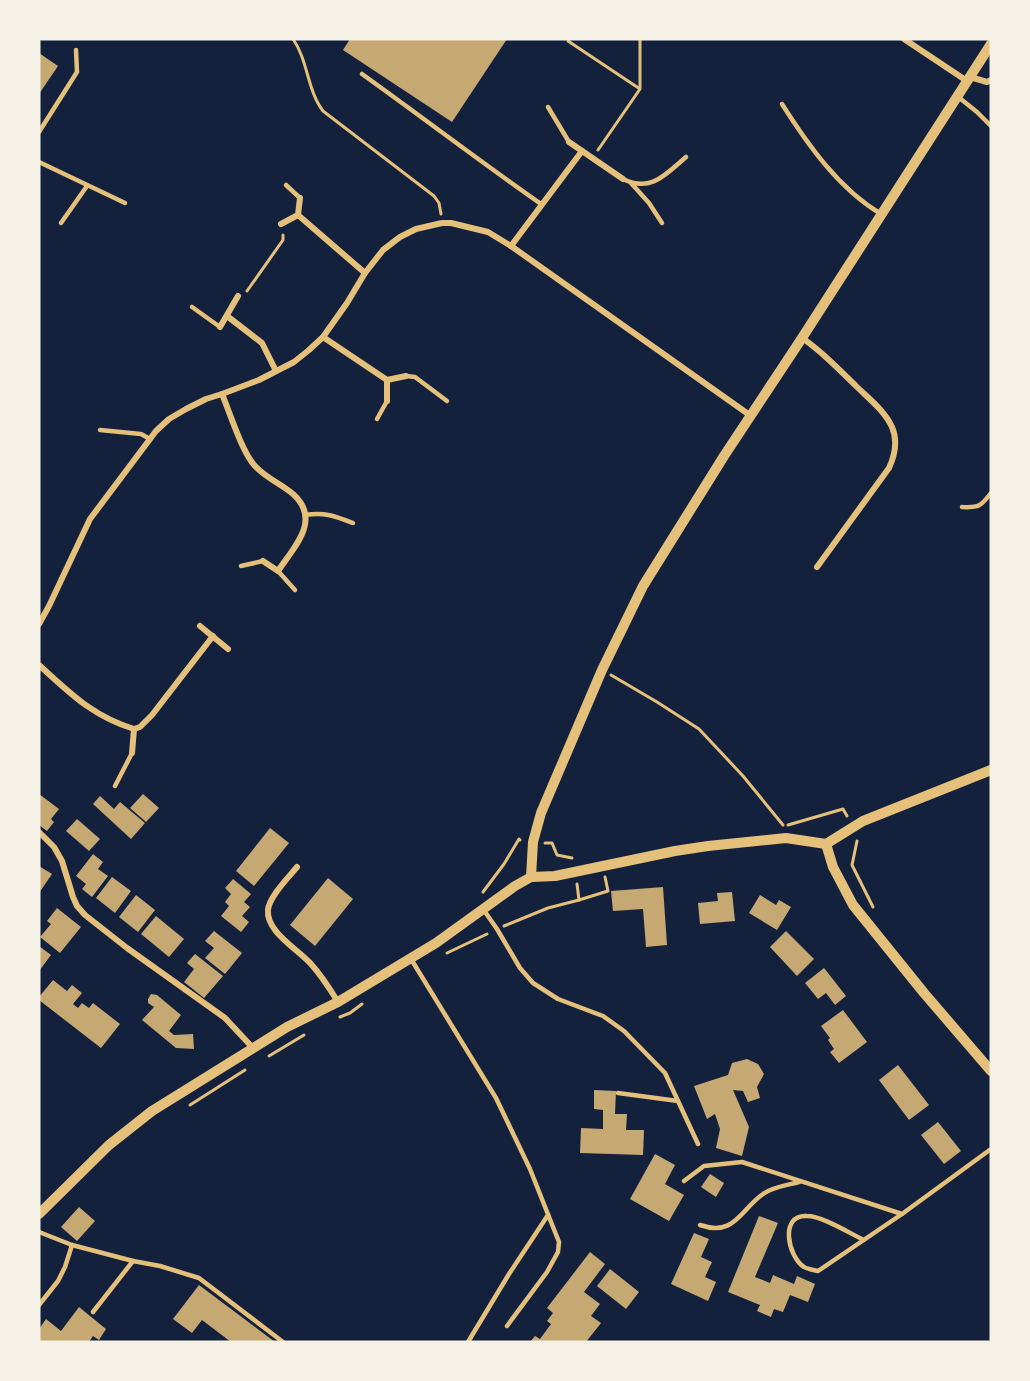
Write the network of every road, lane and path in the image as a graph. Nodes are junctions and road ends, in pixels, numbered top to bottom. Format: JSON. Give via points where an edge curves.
{"nodes":[{"id":1,"x":293,"y":39,"type":"edge"},
{"id":2,"x":569,"y":39,"type":"edge"},
{"id":3,"x":640,"y":39,"type":"edge"},
{"id":4,"x":904,"y":39,"type":"edge"},
{"id":5,"x":991,"y":44,"type":"edge"},
{"id":6,"x":76,"y":50,"type":"dead end"},
{"id":7,"x":362,"y":74,"type":"dead end"},
{"id":8,"x":968,"y":79,"type":"junction"},
{"id":9,"x":991,"y":80,"type":"edge"},
{"id":10,"x":640,"y":89,"type":"junction"},
{"id":11,"x":957,"y":96,"type":"junction"},
{"id":12,"x":782,"y":104,"type":"dead end"},
{"id":13,"x":548,"y":107,"type":"dead end"},
{"id":14,"x":991,"y":126,"type":"edge"},
{"id":15,"x":39,"y":132,"type":"edge"},
{"id":16,"x":569,"y":142,"type":"joint"},
{"id":17,"x":582,"y":151,"type":"junction"},
{"id":18,"x":686,"y":157,"type":"dead end"},
{"id":19,"x":592,"y":159,"type":"junction"},
{"id":20,"x":39,"y":162,"type":"edge"},
{"id":21,"x":624,"y":179,"type":"joint"},
{"id":22,"x":631,"y":183,"type":"junction"},
{"id":23,"x":286,"y":185,"type":"dead end"},
{"id":24,"x":87,"y":186,"type":"junction"},
{"id":25,"x":300,"y":198,"type":"joint"},
{"id":26,"x":125,"y":203,"type":"dead end"},
{"id":27,"x":541,"y":204,"type":"junction"},
{"id":28,"x":881,"y":214,"type":"junction"},
{"id":29,"x":298,"y":215,"type":"junction"},
{"id":30,"x":61,"y":223,"type":"dead end"},
{"id":31,"x":442,"y":223,"type":"junction"},
{"id":32,"x":662,"y":223,"type":"dead end"},
{"id":33,"x":281,"y":224,"type":"joint"},
{"id":34,"x":512,"y":246,"type":"junction"},
{"id":35,"x":366,"y":273,"type":"junction"},
{"id":36,"x":238,"y":297,"type":"joint"},
{"id":37,"x":192,"y":307,"type":"dead end"},
{"id":38,"x":227,"y":316,"type":"junction"},
{"id":39,"x":220,"y":327,"type":"joint"},
{"id":40,"x":323,"y":337,"type":"junction"},
{"id":41,"x":802,"y":338,"type":"junction"},
{"id":42,"x":276,"y":371,"type":"junction"},
{"id":43,"x":406,"y":376,"type":"joint"},
{"id":44,"x":387,"y":380,"type":"junction"},
{"id":45,"x":222,"y":394,"type":"junction"},
{"id":46,"x":387,"y":401,"type":"joint"},
{"id":47,"x":447,"y":401,"type":"dead end"},
{"id":48,"x":751,"y":416,"type":"junction"},
{"id":49,"x":377,"y":419,"type":"dead end"},
{"id":50,"x":100,"y":430,"type":"dead end"},
{"id":51,"x":150,"y":440,"type":"junction"},
{"id":52,"x":991,"y":493,"type":"edge"},
{"id":53,"x":962,"y":507,"type":"dead end"},
{"id":54,"x":305,"y":515,"type":"junction"},
{"id":55,"x":353,"y":523,"type":"dead end"},
{"id":56,"x":263,"y":561,"type":"joint"},
{"id":57,"x":241,"y":566,"type":"dead end"},
{"id":58,"x":816,"y":567,"type":"dead end"},
{"id":59,"x":278,"y":571,"type":"junction"},
{"id":60,"x":295,"y":590,"type":"dead end"},
{"id":61,"x":39,"y":624,"type":"edge"},
{"id":62,"x":200,"y":626,"type":"dead end"},
{"id":63,"x":213,"y":636,"type":"junction"},
{"id":64,"x":228,"y":649,"type":"dead end"},
{"id":65,"x":39,"y":664,"type":"edge"},
{"id":66,"x":602,"y":670,"type":"junction"},
{"id":67,"x":134,"y":729,"type":"junction"},
{"id":68,"x":132,"y":753,"type":"joint"},
{"id":69,"x":991,"y":770,"type":"edge"},
{"id":70,"x":115,"y":786,"type":"dead end"},
{"id":71,"x":851,"y":824,"type":"dead end"},
{"id":72,"x":783,"y":826,"type":"junction"},
{"id":73,"x":791,"y":829,"type":"dead end"},
{"id":74,"x":39,"y":832,"type":"edge"},
{"id":75,"x":857,"y":837,"type":"dead end"},
{"id":76,"x":826,"y":844,"type":"junction"},
{"id":77,"x":557,"y":855,"type":"dead end"},
{"id":78,"x":602,"y":866,"type":"junction"},
{"id":79,"x":297,"y":867,"type":"dead end"},
{"id":80,"x":576,"y":872,"type":"junction"},
{"id":81,"x":531,"y":877,"type":"junction"},
{"id":82,"x":579,"y":900,"type":"junction"},
{"id":83,"x":483,"y":909,"type":"junction"},
{"id":84,"x":874,"y":909,"type":"dead end"},
{"id":85,"x":497,"y":929,"type":"junction"},
{"id":86,"x":446,"y":953,"type":"dead end"},
{"id":87,"x":410,"y":958,"type":"junction"},
{"id":88,"x":368,"y":1001,"type":"dead end"},
{"id":89,"x":338,"y":1002,"type":"junction"},
{"id":90,"x":340,"y":1017,"type":"dead end"},
{"id":91,"x":311,"y":1031,"type":"dead end"},
{"id":92,"x":253,"y":1049,"type":"junction"},
{"id":93,"x":264,"y":1059,"type":"dead end"},
{"id":94,"x":246,"y":1070,"type":"dead end"},
{"id":95,"x":991,"y":1071,"type":"edge"},
{"id":96,"x":618,"y":1093,"type":"dead end"},
{"id":97,"x":678,"y":1101,"type":"junction"},
{"id":98,"x":191,"y":1104,"type":"dead end"},
{"id":99,"x":698,"y":1144,"type":"dead end"},
{"id":100,"x":991,"y":1149,"type":"edge"},
{"id":101,"x":684,"y":1181,"type":"dead end"},
{"id":102,"x":801,"y":1181,"type":"junction"},
{"id":103,"x":39,"y":1214,"type":"edge"},
{"id":104,"x":548,"y":1215,"type":"junction"},
{"id":105,"x":902,"y":1215,"type":"junction"},
{"id":106,"x":700,"y":1225,"type":"dead end"},
{"id":107,"x":39,"y":1232,"type":"edge"},
{"id":108,"x":864,"y":1240,"type":"junction"},
{"id":109,"x":72,"y":1245,"type":"junction"},
{"id":110,"x":133,"y":1261,"type":"junction"},
{"id":111,"x":39,"y":1305,"type":"edge"},
{"id":112,"x":93,"y":1312,"type":"dead end"},
{"id":113,"x":507,"y":1326,"type":"dead end"},
{"id":114,"x":283,"y":1342,"type":"edge"},
{"id":115,"x":468,"y":1342,"type":"edge"}],
"edges":[{"from":1,"to":31,"type":"path","via":[[323,111],[434,196]]},
{"from":2,"to":10,"type":"path"},
{"from":3,"to":10,"type":"path"},
{"from":4,"to":8,"type":"street"},
{"from":5,"to":8,"type":"street"},
{"from":6,"to":15,"type":"lane","via":[[77,72]]},
{"from":7,"to":27,"type":"lane"},
{"from":8,"to":9,"type":"street"},
{"from":8,"to":11,"type":"street"},
{"from":10,"to":19,"type":"path"},
{"from":11,"to":14,"type":"lane"},
{"from":11,"to":28,"type":"street"},
{"from":12,"to":28,"type":"lane","via":[[830,169],[863,203]]},
{"from":13,"to":16,"type":"lane"},
{"from":16,"to":17,"type":"street"},
{"from":17,"to":19,"type":"street"},
{"from":17,"to":27,"type":"street"},
{"from":18,"to":22,"type":"lane","via":[[655,182]]},
{"from":19,"to":21,"type":"street"},
{"from":20,"to":24,"type":"lane"},
{"from":21,"to":22,"type":"lane"},
{"from":22,"to":32,"type":"lane"},
{"from":23,"to":25,"type":"lane"},
{"from":24,"to":26,"type":"lane"},
{"from":24,"to":30,"type":"lane"},
{"from":25,"to":29,"type":"street"},
{"from":27,"to":34,"type":"street"},
{"from":28,"to":41,"type":"street"},
{"from":29,"to":33,"type":"street"},
{"from":29,"to":35,"type":"street"},
{"from":31,"to":34,"type":"street","via":[[488,232]]},
{"from":31,"to":35,"type":"street","via":[[400,237],[383,250]]},
{"from":33,"to":36,"type":"path","via":[[283,240],[248,290]]},
{"from":34,"to":48,"type":"street"},
{"from":35,"to":40,"type":"street"},
{"from":36,"to":38,"type":"street"},
{"from":37,"to":39,"type":"lane"},
{"from":38,"to":39,"type":"street"},
{"from":38,"to":42,"type":"street","via":[[262,343]]},
{"from":40,"to":42,"type":"street","via":[[294,362]]},
{"from":40,"to":44,"type":"street"},
{"from":41,"to":48,"type":"street"},
{"from":41,"to":58,"type":"street","via":[[883,412],[895,443],[895,456],[889,468]]},
{"from":42,"to":45,"type":"street"},
{"from":43,"to":44,"type":"street"},
{"from":43,"to":47,"type":"lane"},
{"from":44,"to":46,"type":"street"},
{"from":45,"to":51,"type":"street","via":[[169,419]]},
{"from":45,"to":54,"type":"street","via":[[254,465],[293,495]]},
{"from":46,"to":49,"type":"lane"},
{"from":48,"to":66,"type":"street","via":[[642,586]]},
{"from":50,"to":51,"type":"lane","via":[[141,434]]},
{"from":51,"to":61,"type":"street","via":[[90,519]]},
{"from":52,"to":53,"type":"lane","via":[[983,504]]},
{"from":54,"to":55,"type":"lane","via":[[331,514]]},
{"from":54,"to":59,"type":"street","via":[[303,535]]},
{"from":56,"to":57,"type":"lane"},
{"from":56,"to":59,"type":"street"},
{"from":59,"to":60,"type":"lane"},
{"from":62,"to":63,"type":"street"},
{"from":63,"to":64,"type":"street"},
{"from":63,"to":67,"type":"street","via":[[152,715]]},
{"from":65,"to":67,"type":"street","via":[[99,715]]},
{"from":66,"to":72,"type":"path","via":[[699,729]]},
{"from":66,"to":81,"type":"street","via":[[541,813],[533,842]]},
{"from":67,"to":68,"type":"street"},
{"from":68,"to":70,"type":"lane"},
{"from":69,"to":76,"type":"street","via":[[863,821]]},
{"from":71,"to":72,"type":"path","via":[[843,809]]},
{"from":72,"to":73,"type":"path"},
{"from":74,"to":92,"type":"street","via":[[62,861],[77,906],[127,948],[219,1013]]},
{"from":75,"to":84,"type":"path","via":[[852,865]]},
{"from":76,"to":78,"type":"street","via":[[786,838],[675,851]]},
{"from":76,"to":95,"type":"street","via":[[853,905]]},
{"from":77,"to":80,"type":"path","via":[[576,859]]},
{"from":78,"to":80,"type":"street"},
{"from":78,"to":82,"type":"path","via":[[608,891]]},
{"from":79,"to":89,"type":"street","via":[[274,896],[268,909],[270,923],[310,963]]},
{"from":80,"to":81,"type":"street"},
{"from":80,"to":82,"type":"path"},
{"from":81,"to":83,"type":"street"},
{"from":82,"to":85,"type":"path"},
{"from":83,"to":85,"type":"lane"},
{"from":83,"to":87,"type":"street"},
{"from":85,"to":86,"type":"path"},
{"from":85,"to":97,"type":"lane","via":[[533,983],[558,999],[603,1016],[624,1031],[665,1073]]},
{"from":87,"to":89,"type":"street"},
{"from":87,"to":104,"type":"lane","via":[[496,1098]]},
{"from":88,"to":90,"type":"path"},
{"from":89,"to":92,"type":"street"},
{"from":91,"to":93,"type":"path"},
{"from":92,"to":103,"type":"street","via":[[152,1111],[109,1145]]},
{"from":94,"to":98,"type":"path"},
{"from":96,"to":97,"type":"lane"},
{"from":97,"to":99,"type":"lane"},
{"from":100,"to":105,"type":"lane"},
{"from":101,"to":102,"type":"lane","via":[[704,1166],[742,1162]]},
{"from":102,"to":105,"type":"lane"},
{"from":102,"to":106,"type":"lane","via":[[764,1192],[745,1213],[723,1228]]},
{"from":104,"to":113,"type":"lane","via":[[559,1242],[558,1252]]},
{"from":104,"to":115,"type":"lane"},
{"from":105,"to":108,"type":"lane"},
{"from":107,"to":109,"type":"lane"},
{"from":108,"to":108,"type":"lane","via":[[805,1215],[790,1225],[788,1237],[793,1255],[804,1267],[818,1271]]},
{"from":109,"to":110,"type":"lane"},
{"from":109,"to":111,"type":"lane","via":[[58,1281]]},
{"from":110,"to":112,"type":"lane"},
{"from":110,"to":114,"type":"lane","via":[[199,1278]]}]}
